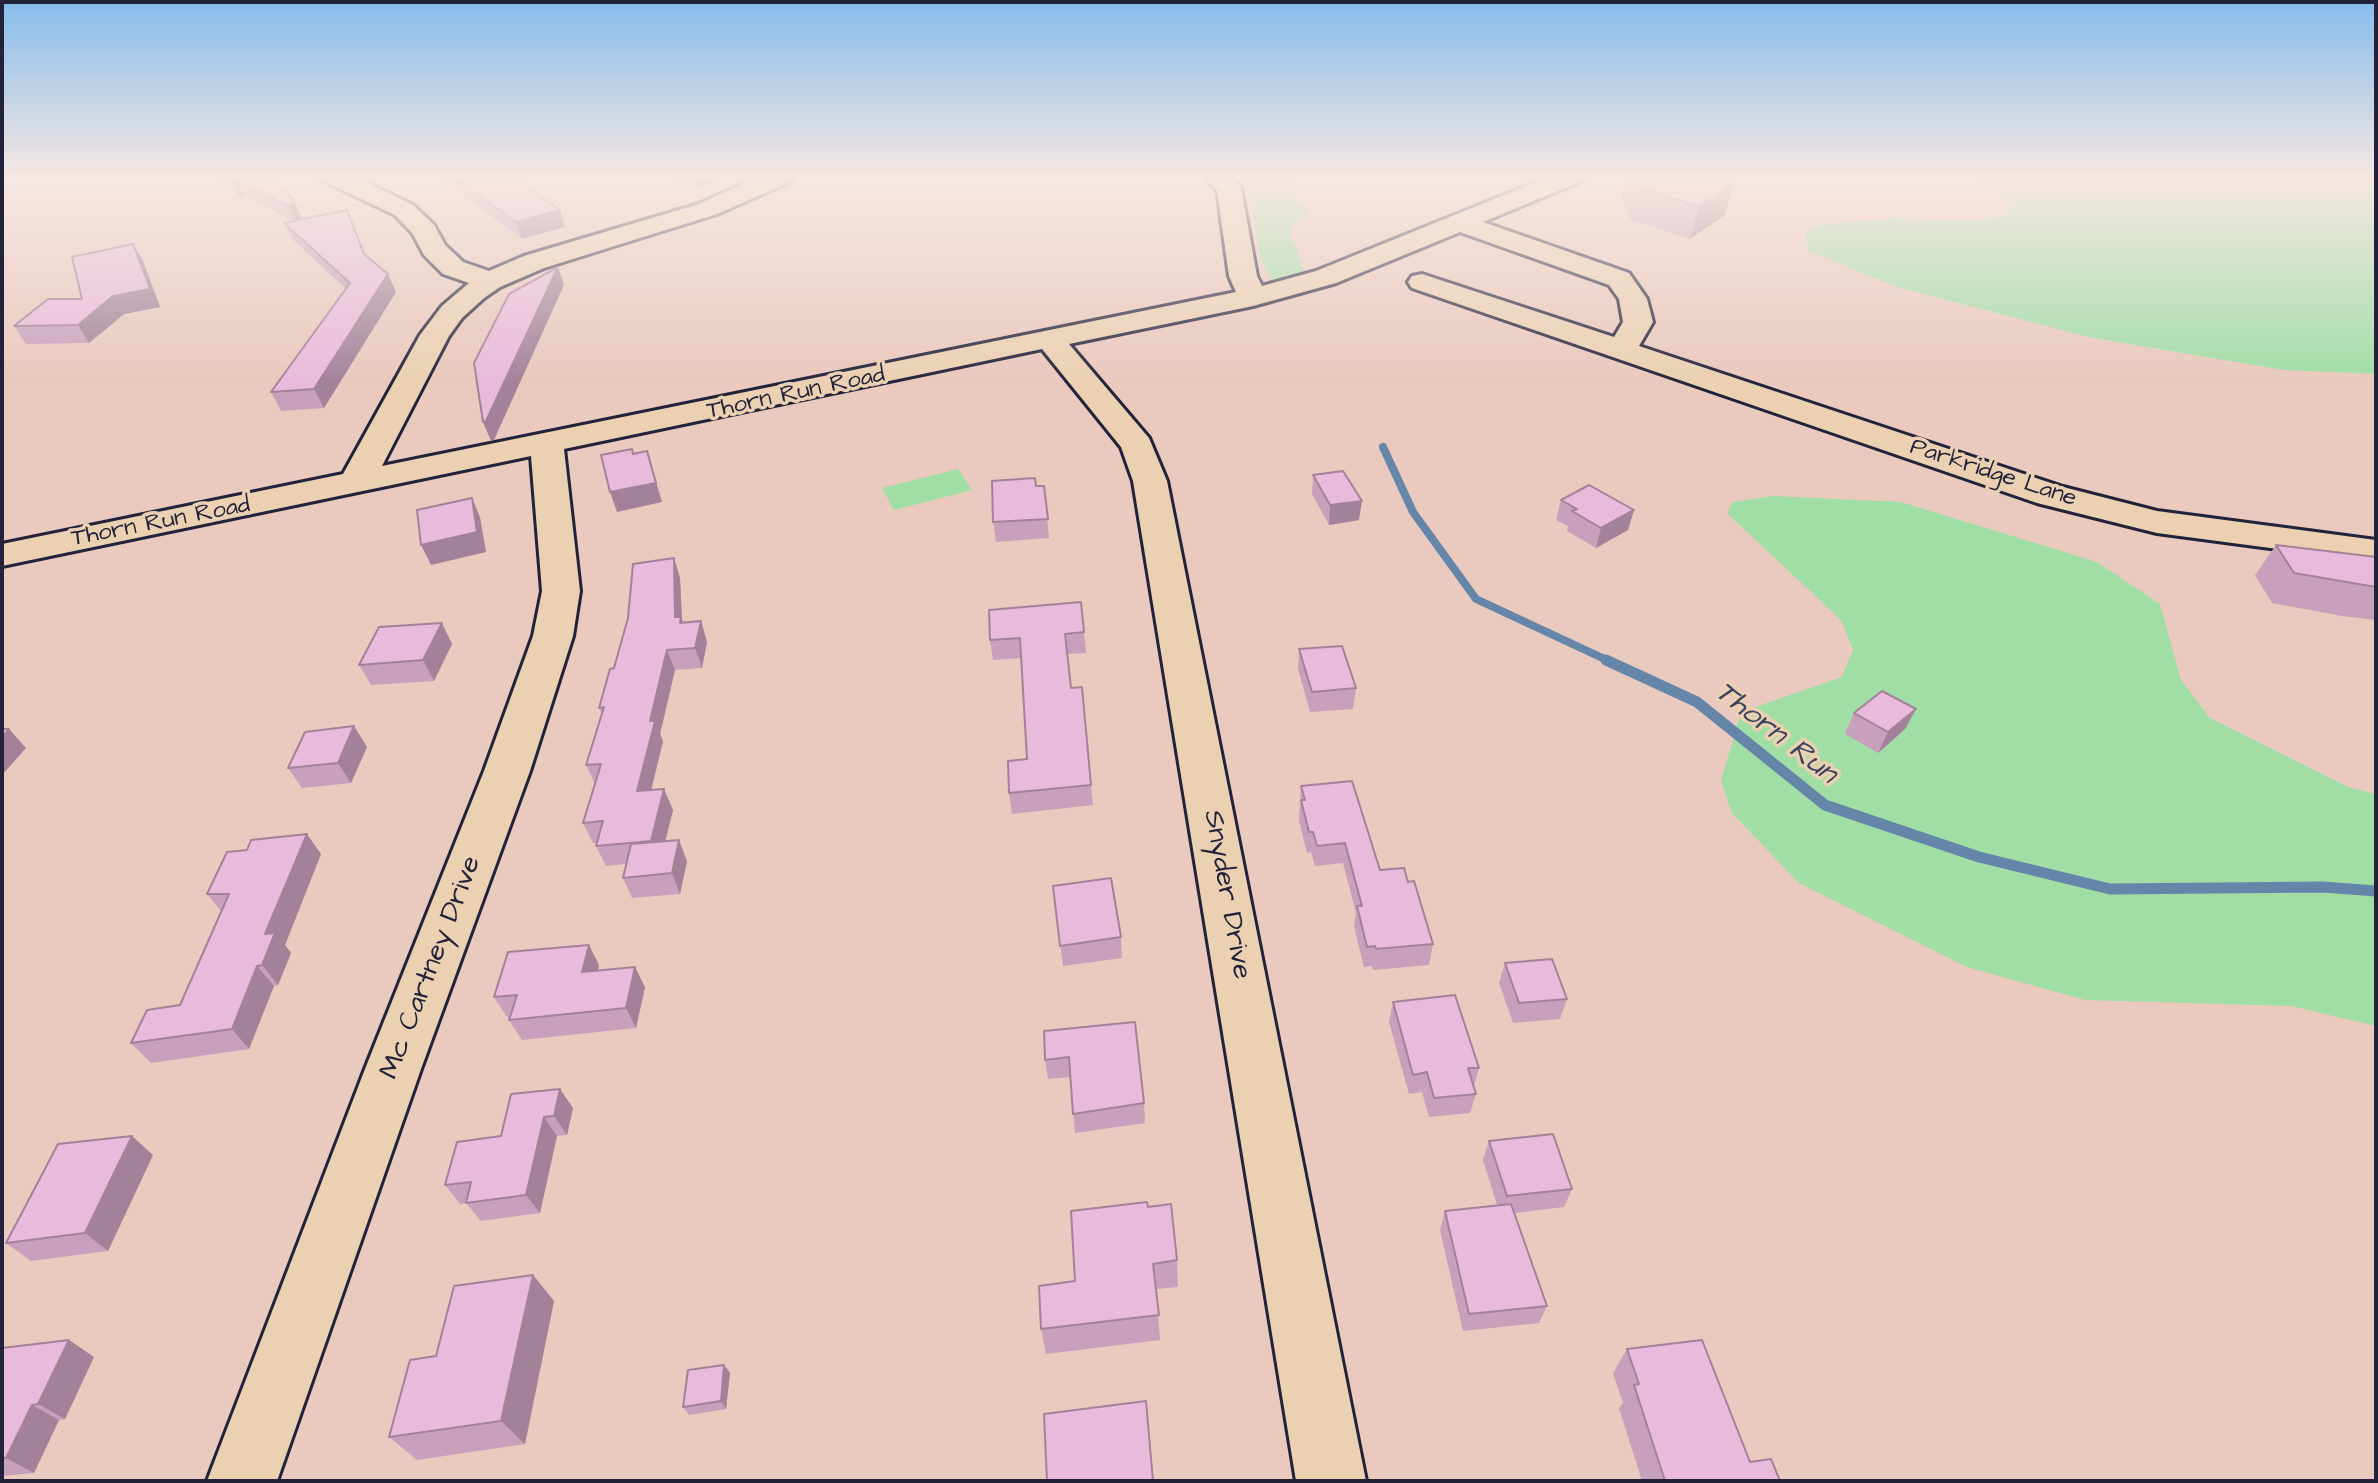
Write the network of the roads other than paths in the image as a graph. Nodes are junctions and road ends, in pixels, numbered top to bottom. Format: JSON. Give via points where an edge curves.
{"nodes":[{"id":1,"x":431,"y":245,"type":"edge"},
{"id":2,"x":586,"y":245,"type":"edge"},
{"id":3,"x":1238,"y":245,"type":"edge"},
{"id":4,"x":1405,"y":245,"type":"edge"},
{"id":5,"x":1523,"y":245,"type":"edge"},
{"id":6,"x":490,"y":281,"type":"junction"},
{"id":7,"x":1422,"y":282,"type":"dead end"},
{"id":8,"x":1253,"y":297,"type":"junction"},
{"id":9,"x":1051,"y":341,"type":"junction"},
{"id":10,"x":1622,"y":349,"type":"junction"},
{"id":11,"x":547,"y":445,"type":"junction"},
{"id":12,"x":355,"y":484,"type":"junction"},
{"id":13,"x":2376,"y":551,"type":"edge"},
{"id":14,"x":2,"y":555,"type":"edge"},
{"id":15,"x":242,"y":1481,"type":"edge"},
{"id":16,"x":1331,"y":1481,"type":"edge"}],
"edges":[{"from":1,"to":6,"type":"street","via":[[453,268]]},
{"from":2,"to":6,"type":"street"},
{"from":3,"to":8,"type":"street"},
{"from":4,"to":8,"type":"street","name":"Thorn Run Road","via":[[1326,277]]},
{"from":5,"to":10,"type":"street","via":[[1619,279],[1633,299],[1638,322]]},
{"from":6,"to":12,"type":"street","via":[[452,312],[435,335]]},
{"from":7,"to":10,"type":"street","name":"Parkridge Lane"},
{"from":8,"to":9,"type":"street","name":"Thorn Run Road"},
{"from":9,"to":11,"type":"street","name":"Thorn Run Road"},
{"from":9,"to":16,"type":"street","name":"Snyder Drive","via":[[1137,445],[1150,481]]},
{"from":10,"to":13,"type":"street","name":"Parkridge Lane","via":[[2050,495],[2157,522]]},
{"from":11,"to":12,"type":"street","name":"Thorn Run Road"},
{"from":11,"to":15,"type":"street","name":"Mc Cartney Drive","via":[[561,591],[553,636]]},
{"from":12,"to":14,"type":"street","name":"Thorn Run Road"}]}
